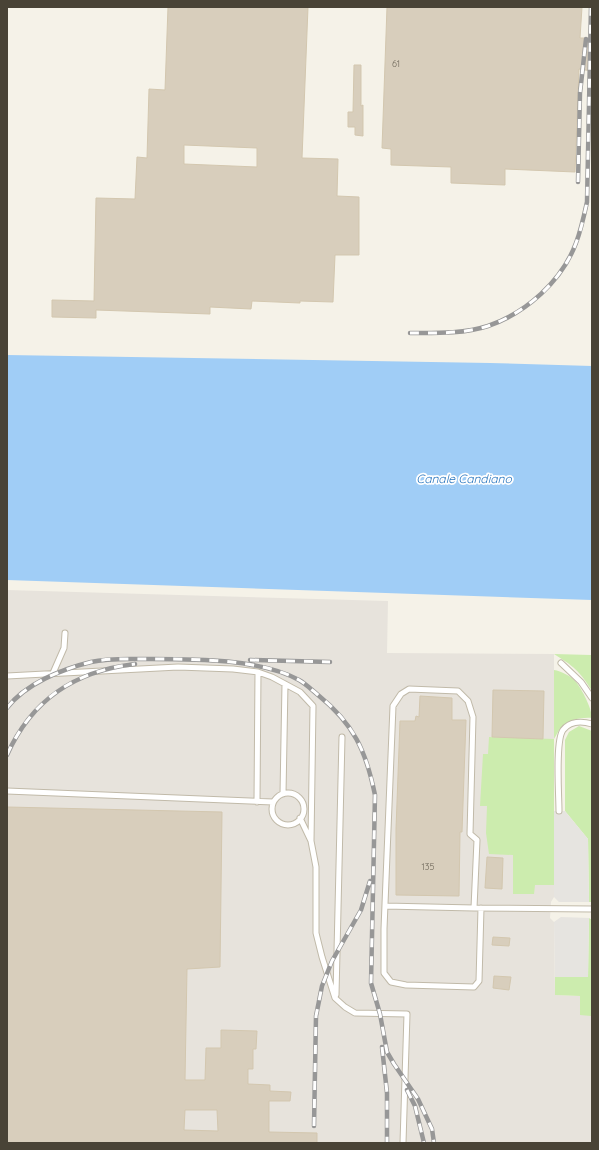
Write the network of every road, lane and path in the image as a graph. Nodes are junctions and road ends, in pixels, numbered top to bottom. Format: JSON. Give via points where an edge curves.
{"nodes":[{"id":1,"x":65,"y":633,"type":"dead end"},
{"id":2,"x":561,"y":664,"type":"dead end"},
{"id":3,"x":258,"y":672,"type":"junction"},
{"id":4,"x":54,"y":673,"type":"junction"},
{"id":5,"x":7,"y":676,"type":"edge"},
{"id":6,"x":286,"y":684,"type":"junction"},
{"id":7,"x":592,"y":698,"type":"edge"},
{"id":8,"x":592,"y":724,"type":"edge"},
{"id":9,"x":342,"y":737,"type":"dead end"},
{"id":10,"x":7,"y":791,"type":"edge"},
{"id":11,"x":283,"y":794,"type":"junction"},
{"id":12,"x":257,"y":802,"type":"junction"},
{"id":13,"x":273,"y":802,"type":"junction"},
{"id":14,"x":559,"y":811,"type":"dead end"},
{"id":15,"x":300,"y":818,"type":"junction"},
{"id":16,"x":311,"y":841,"type":"junction"},
{"id":17,"x":385,"y":906,"type":"junction"},
{"id":18,"x":474,"y":908,"type":"junction"},
{"id":19,"x":481,"y":908,"type":"junction"},
{"id":20,"x":592,"y":909,"type":"edge"},
{"id":21,"x":336,"y":998,"type":"junction"},
{"id":22,"x":403,"y":1143,"type":"edge"}],
"edges":[{"from":1,"to":4,"type":"lane","via":[[64,648]]},
{"from":2,"to":7,"type":"lane","via":[[581,682]]},
{"from":3,"to":4,"type":"lane","via":[[178,667]]},
{"from":3,"to":6,"type":"lane"},
{"from":3,"to":12,"type":"lane"},
{"from":4,"to":5,"type":"lane"},
{"from":6,"to":11,"type":"lane"},
{"from":6,"to":16,"type":"lane","via":[[300,692],[313,706]]},
{"from":8,"to":14,"type":"lane","via":[[572,724],[563,731],[559,742]]},
{"from":9,"to":21,"type":"lane"},
{"from":10,"to":12,"type":"lane"},
{"from":11,"to":13,"type":"lane"},
{"from":11,"to":15,"type":"lane","via":[[291,794],[300,800],[303,809]]},
{"from":12,"to":13,"type":"lane"},
{"from":13,"to":15,"type":"lane","via":[[272,813],[278,822],[292,824]]},
{"from":15,"to":16,"type":"lane"},
{"from":16,"to":21,"type":"lane","via":[[316,867],[316,933]]},
{"from":17,"to":18,"type":"lane"},
{"from":17,"to":18,"type":"lane","via":[[393,706],[401,694],[409,689],[458,691],[468,701],[473,717],[470,834],[477,840]]},
{"from":17,"to":19,"type":"lane","via":[[384,973],[391,982],[406,985],[474,987],[479,981]]},
{"from":18,"to":19,"type":"lane"},
{"from":19,"to":20,"type":"lane"},
{"from":21,"to":22,"type":"lane","via":[[355,1013],[407,1014]]}]}
